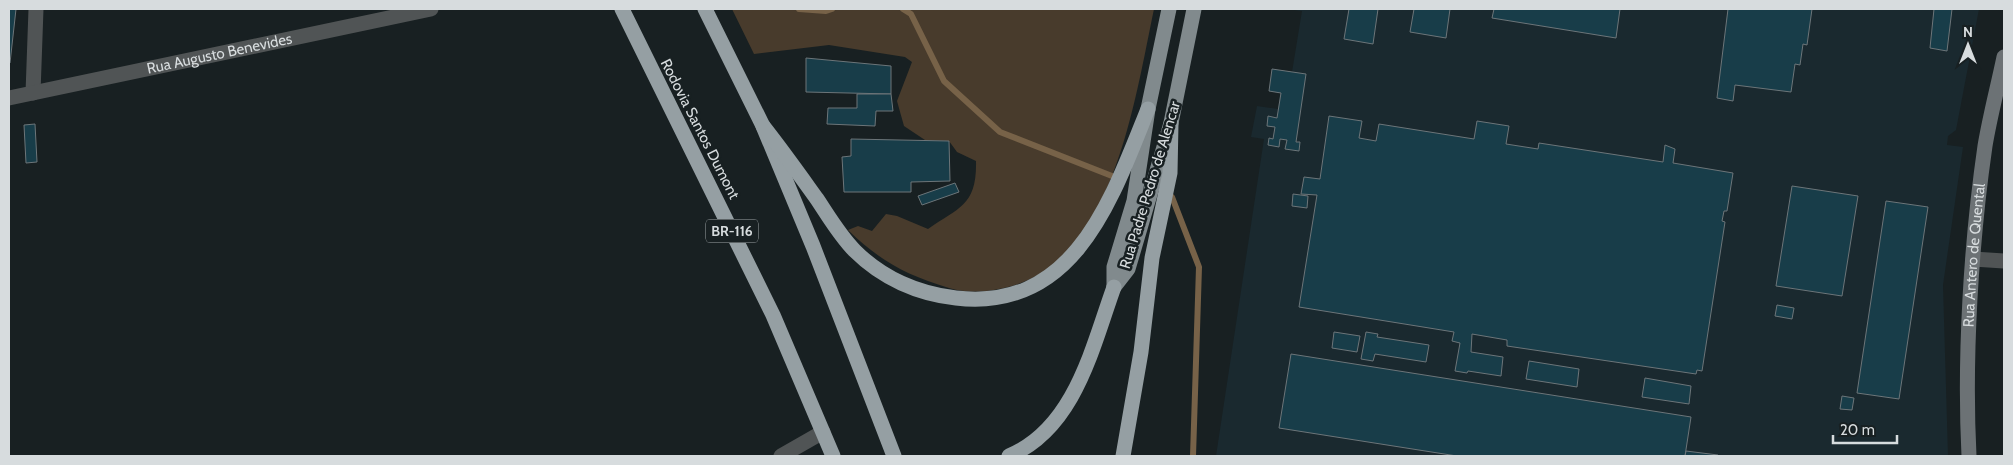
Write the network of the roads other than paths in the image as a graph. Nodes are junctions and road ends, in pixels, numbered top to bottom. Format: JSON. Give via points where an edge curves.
{"nodes":[{"id":1,"x":36,"y":9,"type":"edge"},
{"id":2,"x":431,"y":9,"type":"edge"},
{"id":3,"x":622,"y":9,"type":"edge"},
{"id":4,"x":705,"y":9,"type":"edge"},
{"id":5,"x":1169,"y":9,"type":"edge"},
{"id":6,"x":1194,"y":9,"type":"edge"},
{"id":7,"x":2004,"y":57,"type":"edge"},
{"id":8,"x":32,"y":93,"type":"junction"},
{"id":9,"x":9,"y":98,"type":"edge"},
{"id":10,"x":1148,"y":109,"type":"junction"},
{"id":11,"x":1171,"y":123,"type":"junction"},
{"id":12,"x":763,"y":126,"type":"junction"},
{"id":13,"x":1973,"y":259,"type":"junction"},
{"id":14,"x":2004,"y":260,"type":"edge"},
{"id":15,"x":1114,"y":287,"type":"junction"},
{"id":16,"x":823,"y":432,"type":"junction"},
{"id":17,"x":781,"y":456,"type":"edge"},
{"id":18,"x":833,"y":456,"type":"edge"},
{"id":19,"x":894,"y":456,"type":"edge"},
{"id":20,"x":1008,"y":456,"type":"edge"},
{"id":21,"x":1123,"y":456,"type":"edge"},
{"id":22,"x":1968,"y":456,"type":"edge"}],
"edges":[{"from":1,"to":8,"type":"street"},
{"from":2,"to":8,"type":"street","name":"Rua Augusto Benevides"},
{"from":3,"to":16,"type":"highway","name":"Rodovia Santos Dumont","number":"BR-116","via":[[773,315]]},
{"from":4,"to":12,"type":"highway"},
{"from":5,"to":10,"type":"main road","name":"Rua Padre Pedro de Alencar"},
{"from":6,"to":11,"type":"main road","name":"Rua Padre Pedro de Alencar"},
{"from":7,"to":13,"type":"street","name":"Rua Antero de Quental","via":[[1986,146]]},
{"from":8,"to":9,"type":"street","name":"Rua Augusto Benevides"},
{"from":10,"to":12,"type":"highway","via":[[1116,189],[1078,251],[1059,270],[1034,286],[987,299],[939,296],[918,290],[869,264],[842,236]]},
{"from":10,"to":15,"type":"main road","name":"Rua Padre Pedro de Alencar","via":[[1134,201],[1114,267]]},
{"from":11,"to":15,"type":"main road","name":"Rua Padre Pedro de Alencar","via":[[1128,269]]},
{"from":11,"to":21,"type":"highway","via":[[1170,173],[1152,258],[1141,352]]},
{"from":12,"to":19,"type":"highway"},
{"from":13,"to":14,"type":"street"},
{"from":13,"to":22,"type":"street","name":"Rua Antero de Quental"},
{"from":15,"to":20,"type":"highway","via":[[1083,373],[1066,407],[1033,441]]},
{"from":16,"to":17,"type":"street"},
{"from":16,"to":18,"type":"highway","name":"Rodovia Santos Dumont","number":"BR-116"}]}
